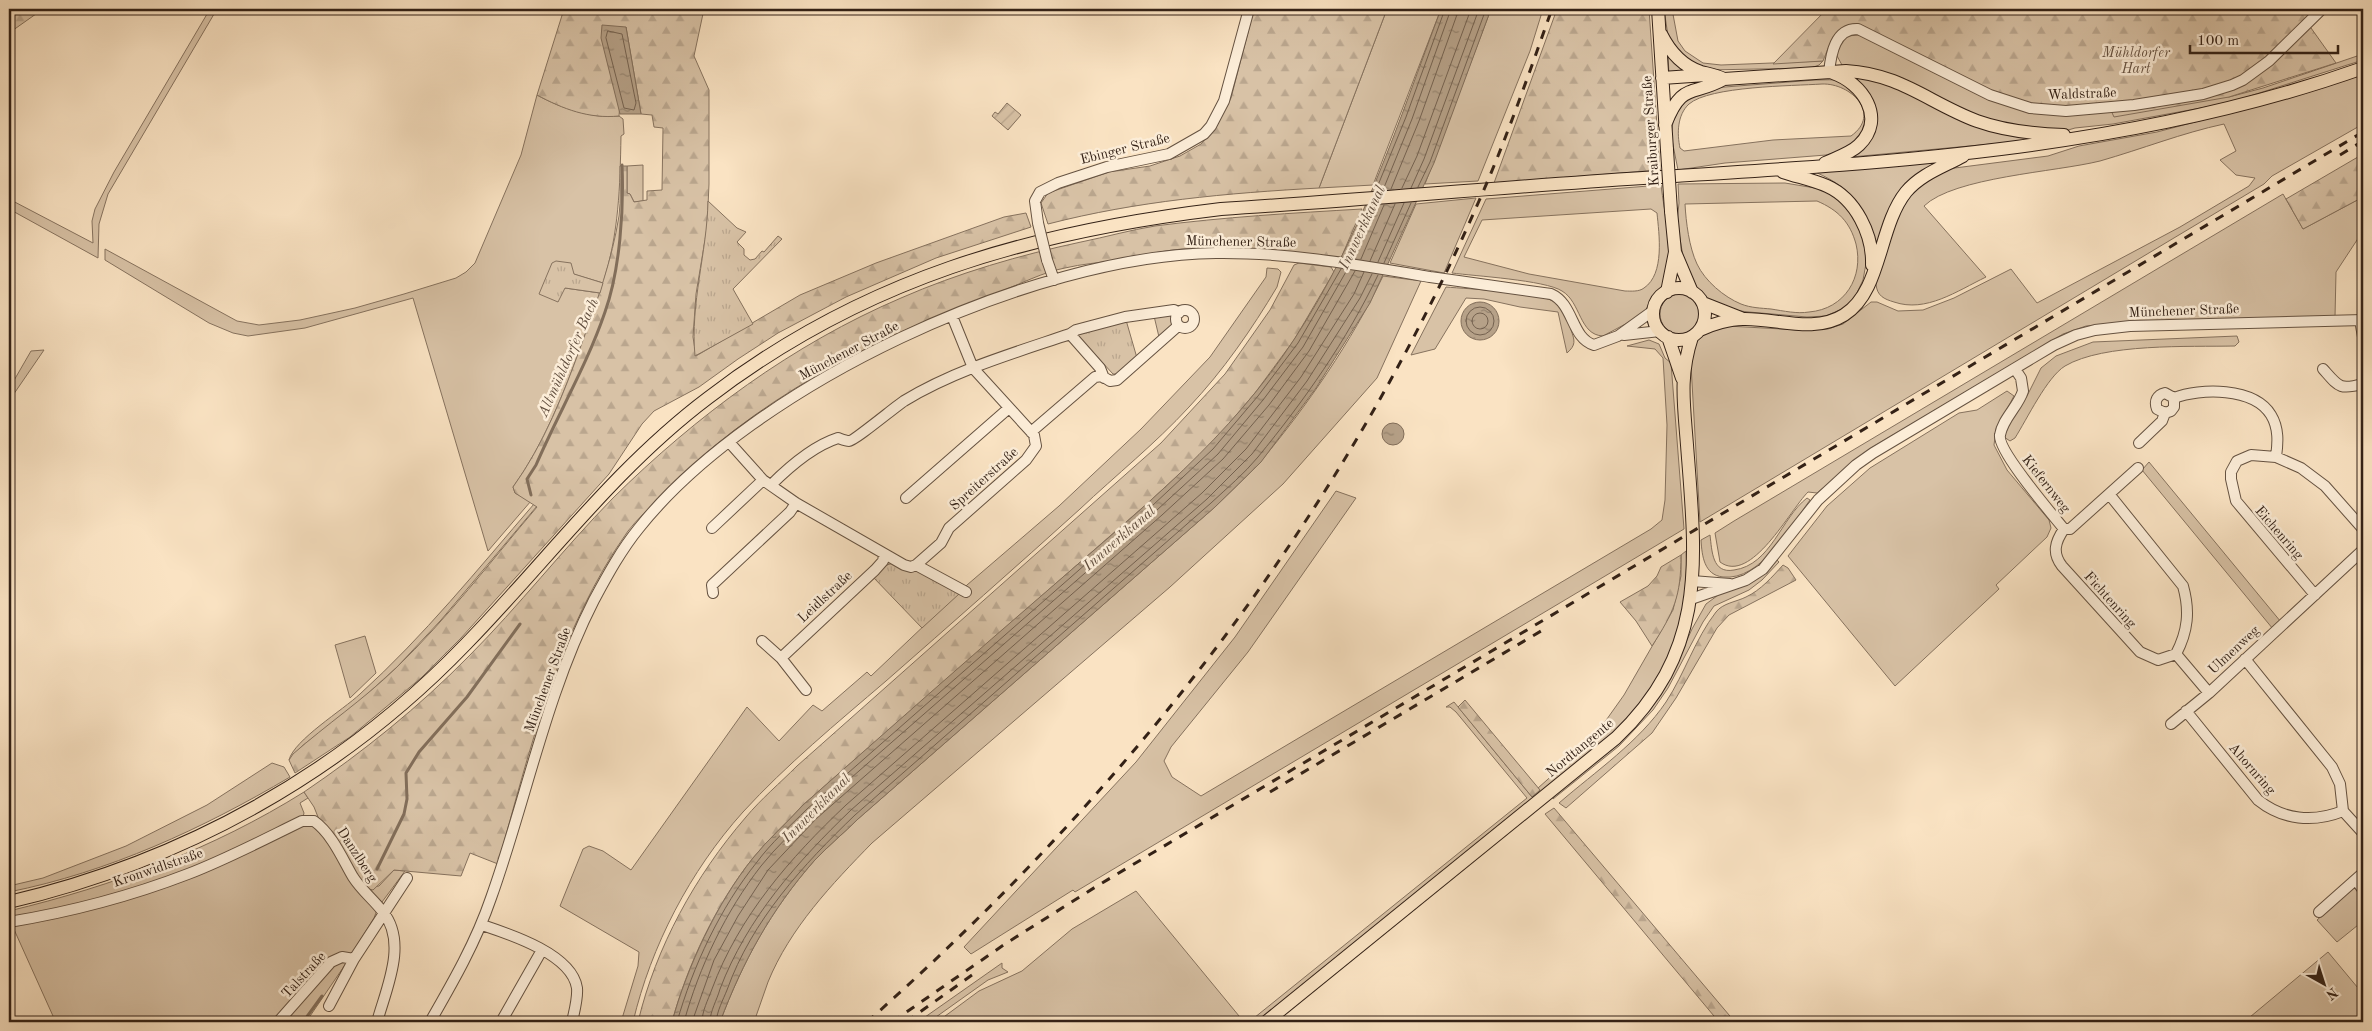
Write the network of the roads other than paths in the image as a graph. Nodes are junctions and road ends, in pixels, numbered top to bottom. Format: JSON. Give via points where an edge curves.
{"nodes":[{"id":1,"x":1249,"y":9,"type":"edge"},
{"id":2,"x":1658,"y":9,"type":"edge"},
{"id":3,"x":2322,"y":9,"type":"edge"},
{"id":4,"x":1659,"y":32,"type":"junction"},
{"id":5,"x":2363,"y":68,"type":"edge"},
{"id":6,"x":1829,"y":72,"type":"junction"},
{"id":7,"x":1720,"y":77,"type":"junction"},
{"id":8,"x":1662,"y":84,"type":"junction"},
{"id":9,"x":1691,"y":90,"type":"junction"},
{"id":10,"x":1665,"y":126,"type":"junction"},
{"id":11,"x":2084,"y":138,"type":"junction"},
{"id":12,"x":1967,"y":153,"type":"junction"},
{"id":13,"x":1818,"y":166,"type":"junction"},
{"id":14,"x":1778,"y":170,"type":"junction"},
{"id":15,"x":1675,"y":252,"type":"junction"},
{"id":16,"x":1871,"y":275,"type":"junction"},
{"id":17,"x":1054,"y":280,"type":"junction"},
{"id":18,"x":1667,"y":292,"type":"junction"},
{"id":19,"x":1692,"y":292,"type":"junction"},
{"id":20,"x":1703,"y":303,"type":"junction"},
{"id":21,"x":1654,"y":310,"type":"junction"},
{"id":22,"x":1178,"y":313,"type":"junction"},
{"id":23,"x":952,"y":316,"type":"junction"},
{"id":24,"x":1741,"y":318,"type":"junction"},
{"id":25,"x":2362,"y":320,"type":"edge"},
{"id":26,"x":1178,"y":326,"type":"junction"},
{"id":27,"x":1696,"y":333,"type":"junction"},
{"id":28,"x":1070,"y":334,"type":"junction"},
{"id":29,"x":1664,"y":334,"type":"junction"},
{"id":30,"x":1618,"y":336,"type":"junction"},
{"id":31,"x":2363,"y":337,"type":"edge"},
{"id":32,"x":973,"y":368,"type":"junction"},
{"id":33,"x":2015,"y":369,"type":"junction"},
{"id":34,"x":2323,"y":369,"type":"dead end"},
{"id":35,"x":1104,"y":378,"type":"junction"},
{"id":36,"x":1682,"y":378,"type":"junction"},
{"id":37,"x":2363,"y":384,"type":"edge"},
{"id":38,"x":2174,"y":398,"type":"junction"},
{"id":39,"x":1009,"y":408,"type":"junction"},
{"id":40,"x":2165,"y":413,"type":"junction"},
{"id":41,"x":1031,"y":432,"type":"junction"},
{"id":42,"x":729,"y":442,"type":"junction"},
{"id":43,"x":2139,"y":443,"type":"dead end"},
{"id":44,"x":2276,"y":457,"type":"junction"},
{"id":45,"x":2138,"y":468,"type":"dead end"},
{"id":46,"x":767,"y":483,"type":"junction"},
{"id":47,"x":2109,"y":494,"type":"junction"},
{"id":48,"x":906,"y":498,"type":"dead end"},
{"id":49,"x":796,"y":503,"type":"junction"},
{"id":50,"x":712,"y":528,"type":"dead end"},
{"id":51,"x":2064,"y":529,"type":"junction"},
{"id":52,"x":2363,"y":529,"type":"edge"},
{"id":53,"x":2363,"y":550,"type":"edge"},
{"id":54,"x":884,"y":554,"type":"junction"},
{"id":55,"x":916,"y":565,"type":"junction"},
{"id":56,"x":1692,"y":581,"type":"junction"},
{"id":57,"x":1730,"y":584,"type":"junction"},
{"id":58,"x":966,"y":592,"type":"dead end"},
{"id":59,"x":713,"y":593,"type":"dead end"},
{"id":60,"x":2315,"y":595,"type":"junction"},
{"id":61,"x":1691,"y":599,"type":"junction"},
{"id":62,"x":762,"y":641,"type":"dead end"},
{"id":63,"x":2176,"y":654,"type":"junction"},
{"id":64,"x":781,"y":658,"type":"junction"},
{"id":65,"x":2245,"y":659,"type":"junction"},
{"id":66,"x":806,"y":690,"type":"dead end"},
{"id":67,"x":2209,"y":693,"type":"junction"},
{"id":68,"x":2186,"y":712,"type":"junction"},
{"id":69,"x":2171,"y":724,"type":"dead end"},
{"id":70,"x":2343,"y":811,"type":"junction"},
{"id":71,"x":310,"y":820,"type":"joint"},
{"id":72,"x":2363,"y":833,"type":"edge"},
{"id":73,"x":2360,"y":877,"type":"edge"},
{"id":74,"x":407,"y":878,"type":"dead end"},
{"id":75,"x":2363,"y":890,"type":"edge"},
{"id":76,"x":9,"y":902,"type":"edge"},
{"id":77,"x":383,"y":912,"type":"junction"},
{"id":78,"x":2320,"y":912,"type":"dead end"},
{"id":79,"x":9,"y":922,"type":"edge"},
{"id":80,"x":482,"y":924,"type":"junction"},
{"id":81,"x":542,"y":950,"type":"junction"},
{"id":82,"x":354,"y":959,"type":"junction"},
{"id":83,"x":329,"y":1006,"type":"dead end"},
{"id":84,"x":278,"y":1022,"type":"edge"},
{"id":85,"x":378,"y":1022,"type":"edge"},
{"id":86,"x":430,"y":1022,"type":"edge"},
{"id":87,"x":501,"y":1022,"type":"edge"},
{"id":88,"x":572,"y":1022,"type":"edge"},
{"id":89,"x":1266,"y":1022,"type":"edge"}],
"edges":[{"from":1,"to":17,"type":"street","name":"Ebinger Straße","bridge":true,"via":[[1224,101],[1212,126],[1204,134],[1169,154],[1107,167],[1044,189],[1034,200]]},
{"from":2,"to":4,"type":"main road","name":"Kraiburger Straße"},
{"from":3,"to":6,"type":"street","name":"Waldstraße","via":[[2277,55],[2243,80],[2203,94],[2114,108],[2060,111],[2019,105],[1972,86],[1858,29],[1850,29],[1837,38]]},
{"from":4,"to":7,"type":"main road","via":[[1682,62]]},
{"from":4,"to":8,"type":"main road","name":"Kraiburger Straße"},
{"from":5,"to":11,"type":"main road","via":[[2230,109]]},
{"from":6,"to":7,"type":"main road"},
{"from":6,"to":11,"type":"main road","via":[[1862,72],[1897,81],[1958,112],[1997,127]]},
{"from":6,"to":13,"type":"main road","via":[[1859,89],[1868,102],[1870,127],[1859,145]]},
{"from":7,"to":8,"type":"main road"},
{"from":7,"to":9,"type":"main road","via":[[1716,84]]},
{"from":8,"to":9,"type":"main road"},
{"from":8,"to":10,"type":"main road","name":"Kraiburger Straße"},
{"from":9,"to":10,"type":"main road","via":[[1676,102]]},
{"from":10,"to":15,"type":"main road","name":"Kraiburger Straße","bridge":true},
{"from":11,"to":12,"type":"main road"},
{"from":12,"to":13,"type":"main road"},
{"from":12,"to":16,"type":"main road","via":[[1930,172],[1906,193],[1888,225]]},
{"from":13,"to":14,"type":"main road"},
{"from":14,"to":16,"type":"main road","via":[[1829,186],[1848,201],[1868,234]]},
{"from":14,"to":76,"type":"main road","via":[[1451,191],[1151,217],[1078,231],[961,263],[902,284],[844,310],[794,338],[677,422],[600,496],[467,644],[435,675],[367,734],[315,772],[235,820],[180,846],[92,879]]},
{"from":15,"to":18,"type":"main road","name":"Kraiburger Straße"},
{"from":15,"to":19,"type":"main road","name":"Kraiburger Straße"},
{"from":16,"to":24,"type":"main road","via":[[1865,294],[1856,306],[1829,322],[1814,324]]},
{"from":17,"to":23,"type":"street","name":"Münchener Straße"},
{"from":17,"to":30,"type":"street","name":"Münchener Straße","via":[[1181,255],[1246,254],[1304,258],[1552,294],[1563,302],[1586,342],[1600,344]]},
{"from":18,"to":19,"type":"main road","via":[[1680,288]]},
{"from":18,"to":21,"type":"main road","via":[[1658,299]]},
{"from":19,"to":20,"type":"main road"},
{"from":20,"to":24,"type":"main road"},
{"from":20,"to":27,"type":"main road","via":[[1705,317]]},
{"from":21,"to":29,"type":"main road","via":[[1654,321]]},
{"from":21,"to":30,"type":"street","name":"Münchener Straße"},
{"from":22,"to":26,"type":"street"},
{"from":22,"to":26,"type":"street","via":[[1187,310],[1194,319],[1193,325],[1187,328]]},
{"from":22,"to":28,"type":"street","via":[[1174,310],[1125,317]]},
{"from":23,"to":32,"type":"street"},
{"from":23,"to":42,"type":"street","name":"Münchener Straße","via":[[816,384]]},
{"from":24,"to":27,"type":"main road","via":[[1712,325]]},
{"from":25,"to":31,"type":"street"},
{"from":25,"to":33,"type":"street","name":"Münchener Straße","via":[[2130,326],[2095,330],[2067,339]]},
{"from":26,"to":35,"type":"street","via":[[1117,380]]},
{"from":27,"to":29,"type":"main road","via":[[1680,340]]},
{"from":27,"to":36,"type":"main road","name":"Nordtangente"},
{"from":28,"to":32,"type":"street"},
{"from":28,"to":35,"type":"street","via":[[1100,368]]},
{"from":29,"to":30,"type":"street","name":"Münchener Straße"},
{"from":29,"to":36,"type":"main road","name":"Nordtangente"},
{"from":32,"to":39,"type":"street"},
{"from":32,"to":46,"type":"street","via":[[930,386],[880,418],[855,439],[838,438],[814,450]]},
{"from":33,"to":51,"type":"street","name":"Kiefernweg","via":[[2021,378],[2023,391],[2005,420],[2000,443]]},
{"from":33,"to":57,"type":"street","name":"Münchener Straße","via":[[1856,465],[1818,500],[1763,569],[1746,580]]},
{"from":34,"to":37,"type":"street","via":[[2338,386],[2346,388]]},
{"from":35,"to":41,"type":"street","via":[[1095,377]]},
{"from":36,"to":56,"type":"main road","name":"Nordtangente","via":[[1690,489]]},
{"from":38,"to":40,"type":"street","via":[[2174,407]]},
{"from":38,"to":40,"type":"street","via":[[2165,393],[2157,397],[2157,409]]},
{"from":38,"to":44,"type":"street","via":[[2208,391],[2228,392],[2256,401],[2270,414],[2276,426]]},
{"from":39,"to":41,"type":"street"},
{"from":39,"to":48,"type":"street"},
{"from":40,"to":43,"type":"street","via":[[2162,421]]},
{"from":41,"to":55,"type":"street","name":"Spreiterstraße","via":[[1036,446],[1031,454],[949,528],[941,543]]},
{"from":42,"to":46,"type":"street"},
{"from":42,"to":80,"type":"street","name":"Münchener Straße","via":[[690,475],[645,521],[596,597],[561,677]]},
{"from":44,"to":52,"type":"street","name":"Eichenring","via":[[2315,478]]},
{"from":44,"to":60,"type":"street","name":"Eichenring","via":[[2251,455],[2237,461],[2231,472],[2232,490],[2241,510]]},
{"from":45,"to":47,"type":"street","name":"Kiefernweg"},
{"from":46,"to":49,"type":"street"},
{"from":46,"to":50,"type":"street"},
{"from":47,"to":51,"type":"street","name":"Kiefernweg","via":[[2070,529]]},
{"from":47,"to":63,"type":"street","via":[[2183,586],[2188,622]]},
{"from":49,"to":54,"type":"street"},
{"from":49,"to":59,"type":"street","via":[[712,585]]},
{"from":51,"to":63,"type":"street","name":"Fichtenring","via":[[2055,550],[2058,561],[2075,581],[2140,652],[2158,660]]},
{"from":53,"to":60,"type":"street"},
{"from":54,"to":55,"type":"street","via":[[907,567]]},
{"from":54,"to":64,"type":"street","name":"Leidlstraße","via":[[876,570]]},
{"from":55,"to":58,"type":"street"},
{"from":56,"to":57,"type":"street"},
{"from":56,"to":61,"type":"main road","name":"Nordtangente"},
{"from":57,"to":61,"type":"street","name":"Münchener Straße"},
{"from":60,"to":65,"type":"street","name":"Ulmenweg"},
{"from":61,"to":89,"type":"main road","name":"Nordtangente","via":[[1684,631],[1666,677],[1629,726]]},
{"from":62,"to":64,"type":"street"},
{"from":63,"to":67,"type":"street"},
{"from":64,"to":66,"type":"street"},
{"from":65,"to":67,"type":"street","name":"Ulmenweg"},
{"from":65,"to":70,"type":"street","via":[[2332,767],[2340,784]]},
{"from":67,"to":68,"type":"street","name":"Ulmenweg"},
{"from":68,"to":69,"type":"street","name":"Ulmenweg"},
{"from":68,"to":70,"type":"street","name":"Ahornring","via":[[2258,800],[2270,809],[2295,817]]},
{"from":70,"to":72,"type":"street"},
{"from":71,"to":77,"type":"street","name":"Danzlberg","via":[[322,828],[361,889]]},
{"from":71,"to":79,"type":"street","name":"Kronwidlstraße","via":[[187,874],[88,906]]},
{"from":73,"to":75,"type":"street"},
{"from":73,"to":78,"type":"street"},
{"from":74,"to":77,"type":"street"},
{"from":77,"to":82,"type":"street"},
{"from":77,"to":85,"type":"street","name":"Danzlberg","via":[[395,946]]},
{"from":80,"to":81,"type":"street"},
{"from":80,"to":86,"type":"street","name":"Münchener Straße"},
{"from":81,"to":87,"type":"street"},
{"from":81,"to":88,"type":"street","via":[[573,977],[577,992]]},
{"from":82,"to":83,"type":"street"},
{"from":82,"to":84,"type":"street","name":"Talstraße","via":[[342,957],[331,962]]}]}
